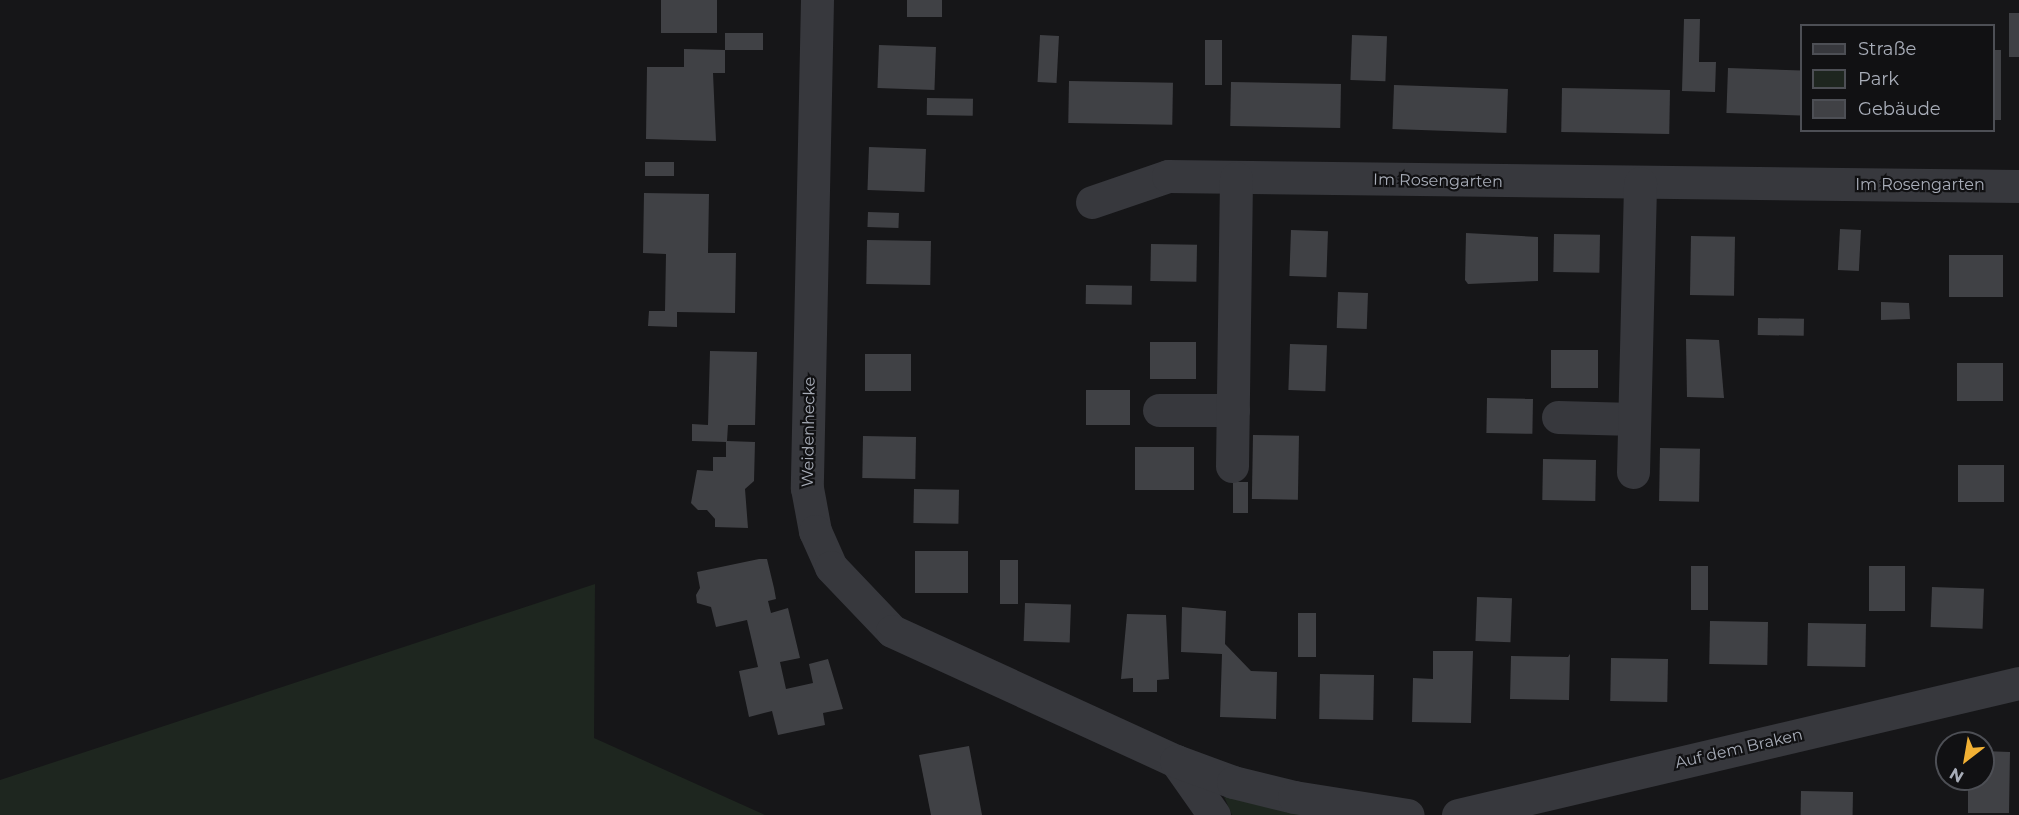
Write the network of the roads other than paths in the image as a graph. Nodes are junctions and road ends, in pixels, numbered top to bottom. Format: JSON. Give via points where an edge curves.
{"nodes":[{"id":1,"x":817,"y":0,"type":"edge"},
{"id":2,"x":1236,"y":178,"type":"junction"},
{"id":3,"x":1640,"y":183,"type":"junction"},
{"id":4,"x":2019,"y":186,"type":"edge"},
{"id":5,"x":1092,"y":202,"type":"dead end"},
{"id":6,"x":1159,"y":410,"type":"dead end"},
{"id":7,"x":1233,"y":410,"type":"junction"},
{"id":8,"x":1558,"y":417,"type":"dead end"},
{"id":9,"x":1634,"y":419,"type":"junction"},
{"id":10,"x":1232,"y":466,"type":"dead end"},
{"id":11,"x":1633,"y":472,"type":"dead end"},
{"id":12,"x":2019,"y":683,"type":"edge"},
{"id":13,"x":1176,"y":761,"type":"junction"},
{"id":14,"x":1214,"y":815,"type":"edge"},
{"id":15,"x":1408,"y":815,"type":"edge"},
{"id":16,"x":1458,"y":815,"type":"edge"}],
"edges":[{"from":1,"to":13,"type":"street","name":"Weidenhecke","via":[[807,488],[815,531],[831,567],[892,631]]},
{"from":2,"to":3,"type":"street","name":"Im Rosengarten"},
{"from":2,"to":5,"type":"street","name":"Im Rosengarten","via":[[1168,176]]},
{"from":2,"to":7,"type":"street"},
{"from":3,"to":4,"type":"street","name":"Im Rosengarten"},
{"from":3,"to":9,"type":"street"},
{"from":6,"to":7,"type":"street"},
{"from":7,"to":10,"type":"street"},
{"from":8,"to":9,"type":"street"},
{"from":9,"to":11,"type":"street"},
{"from":12,"to":16,"type":"street","name":"Auf dem Braken"},
{"from":13,"to":14,"type":"street"},
{"from":13,"to":15,"type":"street","name":"Weidenhecke","via":[[1233,782],[1294,797]]}]}
